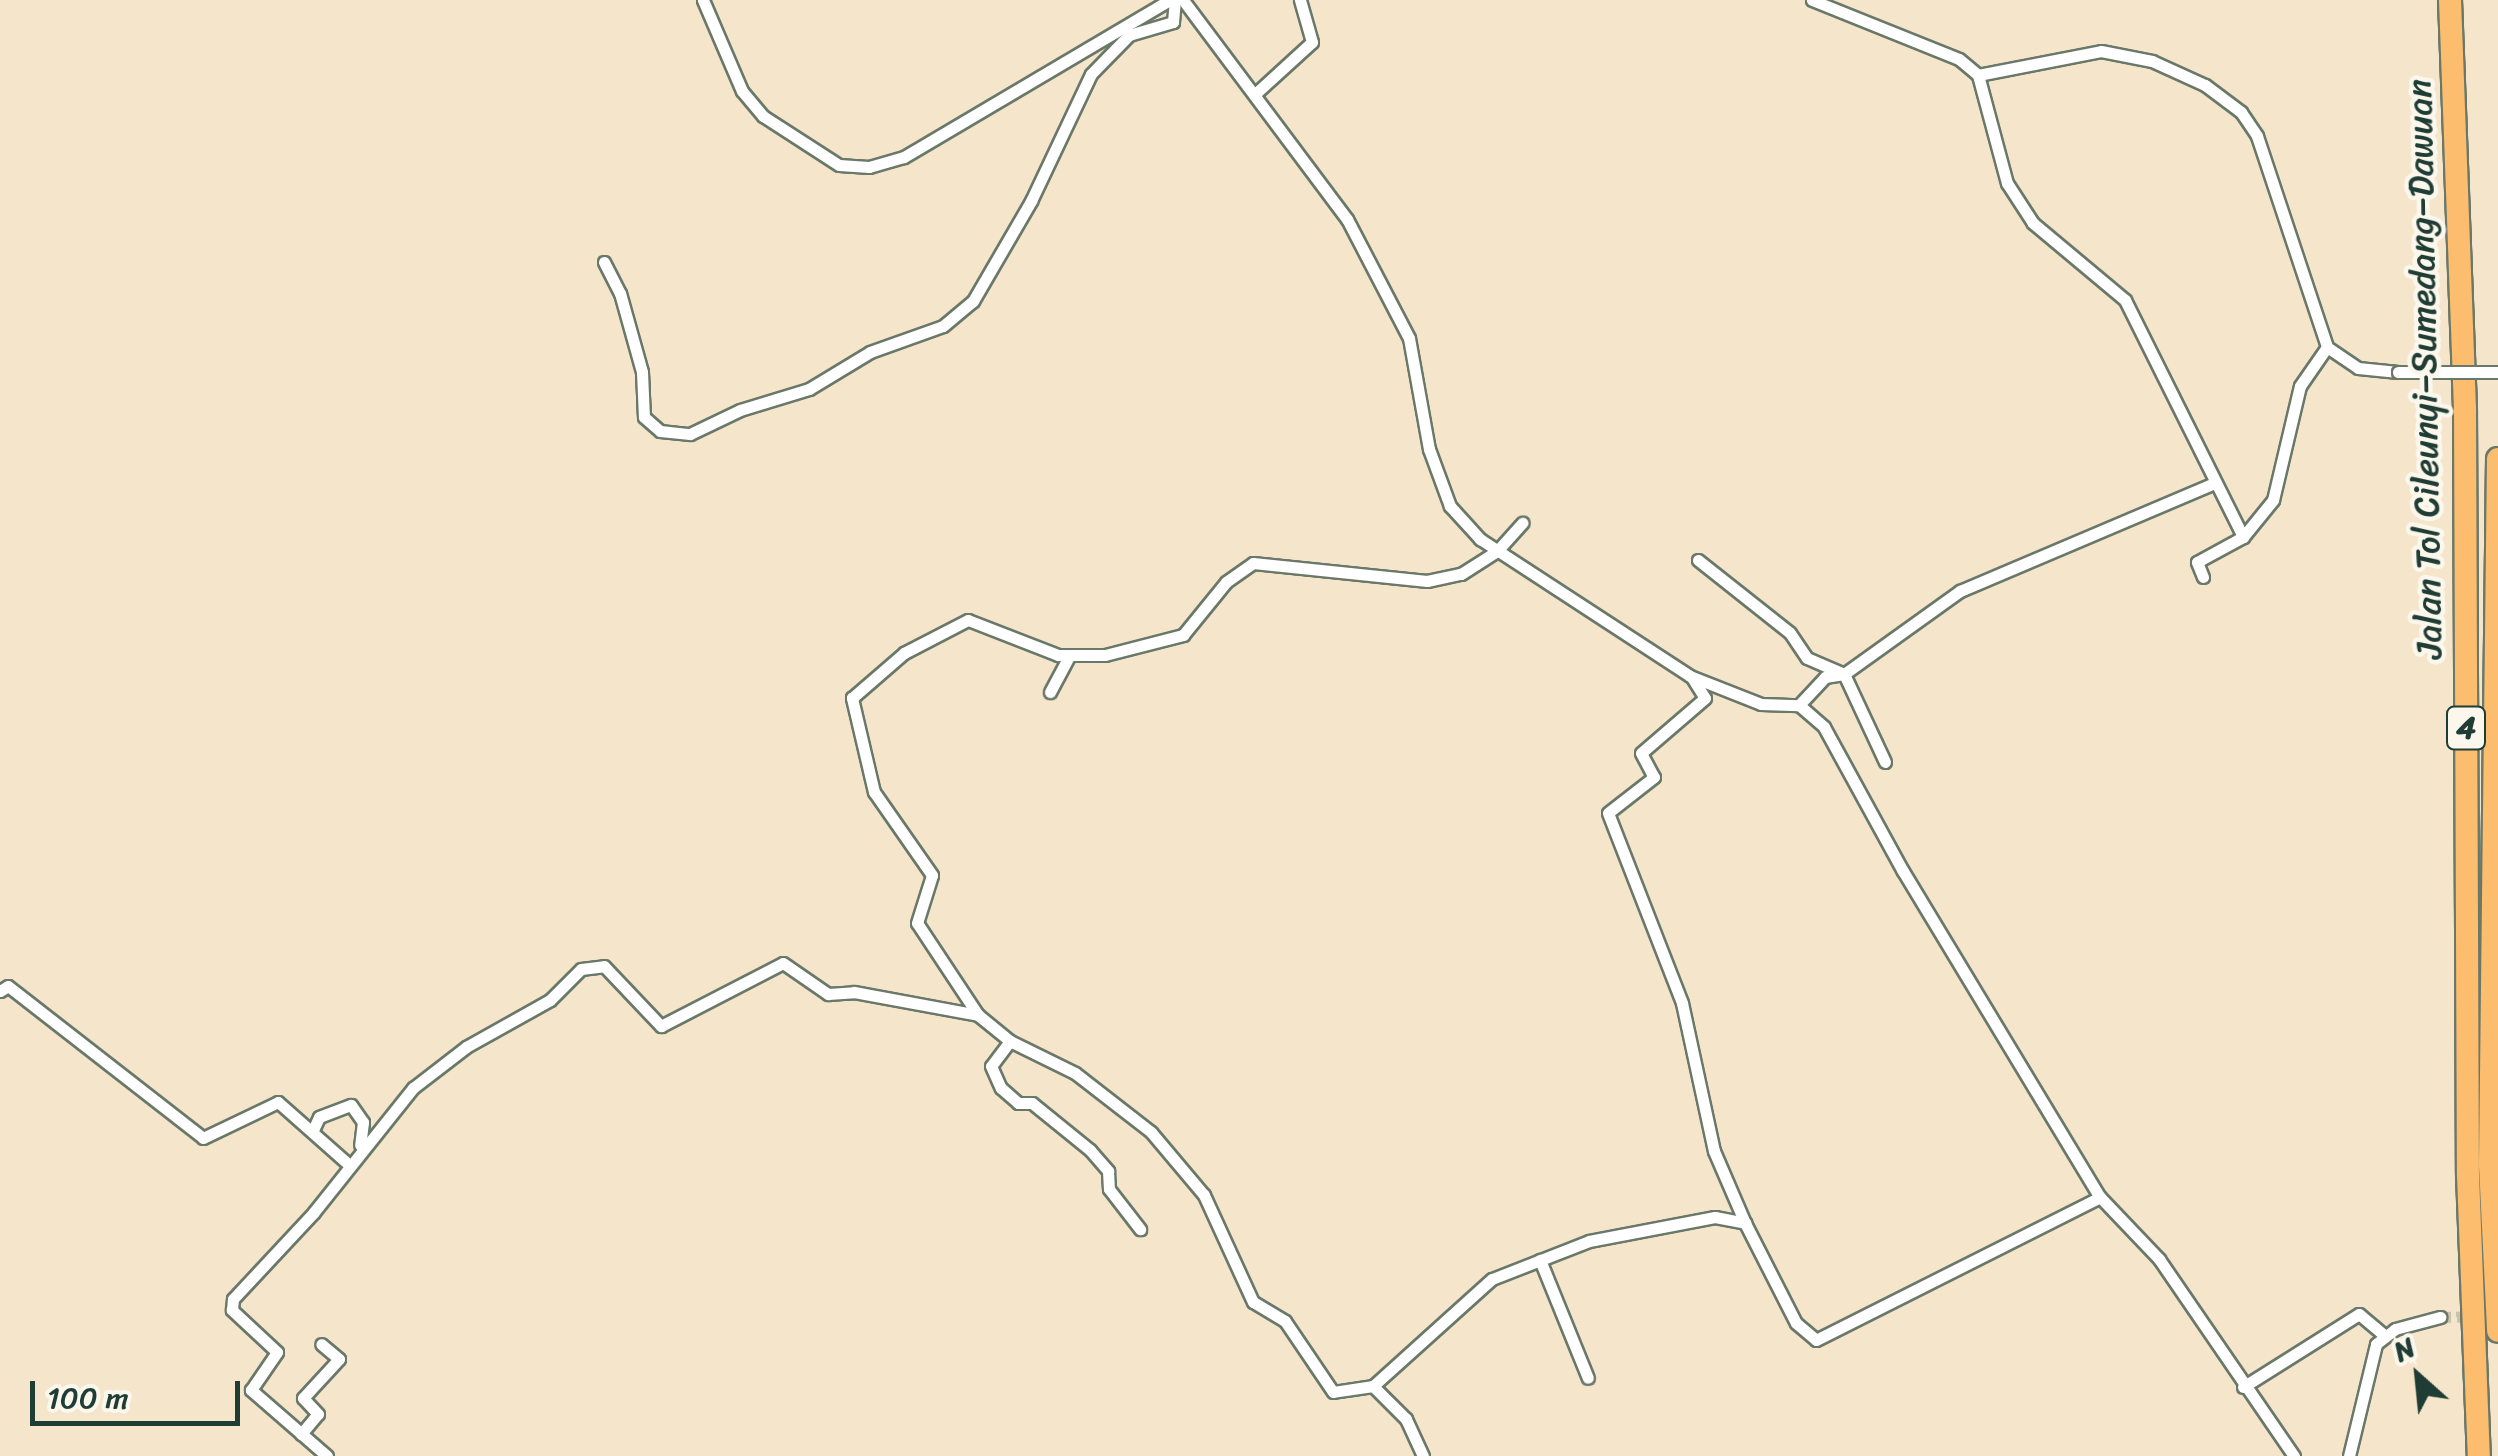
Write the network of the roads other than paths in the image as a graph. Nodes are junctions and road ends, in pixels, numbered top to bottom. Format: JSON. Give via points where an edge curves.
{"nodes":[{"id":1,"x":702,"y":0,"type":"edge"},
{"id":2,"x":1172,"y":0,"type":"edge"},
{"id":3,"x":1183,"y":0,"type":"edge"},
{"id":4,"x":1300,"y":0,"type":"edge"},
{"id":5,"x":1812,"y":0,"type":"edge"},
{"id":6,"x":2450,"y":0,"type":"edge"},
{"id":7,"x":1978,"y":75,"type":"junction"},
{"id":8,"x":1254,"y":94,"type":"junction"},
{"id":9,"x":604,"y":262,"type":"dead end"},
{"id":10,"x":2327,"y":346,"type":"junction"},
{"id":11,"x":2498,"y":372,"type":"edge"},
{"id":12,"x":2498,"y":459,"type":"edge"},
{"id":13,"x":2216,"y":483,"type":"junction"},
{"id":14,"x":1522,"y":524,"type":"dead end"},
{"id":15,"x":2243,"y":537,"type":"junction"},
{"id":16,"x":1497,"y":551,"type":"junction"},
{"id":17,"x":1698,"y":560,"type":"dead end"},
{"id":18,"x":2203,"y":577,"type":"dead end"},
{"id":19,"x":1068,"y":657,"type":"junction"},
{"id":20,"x":1844,"y":674,"type":"junction"},
{"id":21,"x":1690,"y":676,"type":"junction"},
{"id":22,"x":1050,"y":692,"type":"dead end"},
{"id":23,"x":1798,"y":706,"type":"junction"},
{"id":24,"x":1885,"y":762,"type":"dead end"},
{"id":25,"x":0,"y":992,"type":"edge"},
{"id":26,"x":978,"y":1015,"type":"junction"},
{"id":27,"x":1010,"y":1041,"type":"junction"},
{"id":28,"x":313,"y":1130,"type":"junction"},
{"id":29,"x":358,"y":1150,"type":"junction"},
{"id":30,"x":348,"y":1163,"type":"junction"},
{"id":31,"x":2100,"y":1196,"type":"junction"},
{"id":32,"x":1744,"y":1222,"type":"junction"},
{"id":33,"x":1140,"y":1228,"type":"dead end"},
{"id":34,"x":1540,"y":1260,"type":"junction"},
{"id":35,"x":2440,"y":1317,"type":"tunnel mouth"},
{"id":36,"x":2498,"y":1331,"type":"edge"},
{"id":37,"x":2384,"y":1335,"type":"junction"},
{"id":38,"x":322,"y":1344,"type":"dead end"},
{"id":39,"x":1588,"y":1378,"type":"dead end"},
{"id":40,"x":1373,"y":1386,"type":"junction"},
{"id":41,"x":2243,"y":1387,"type":"junction"},
{"id":42,"x":301,"y":1434,"type":"junction"},
{"id":43,"x":327,"y":1456,"type":"edge"},
{"id":44,"x":1423,"y":1456,"type":"edge"},
{"id":45,"x":2294,"y":1456,"type":"edge"},
{"id":46,"x":2349,"y":1456,"type":"edge"},
{"id":47,"x":2479,"y":1456,"type":"edge"}],
"edges":[{"from":1,"to":2,"type":"street","via":[[742,91],[763,116],[840,166],[904,157]]},
{"from":2,"to":9,"type":"street","via":[[1173,22],[1129,34],[1090,74],[1031,201],[973,301],[943,326],[870,352],[809,389],[690,434],[660,431],[644,417],[642,372],[620,293]]},
{"from":3,"to":8,"type":"street"},
{"from":4,"to":8,"type":"street","via":[[1312,42]]},
{"from":5,"to":7,"type":"street","via":[[1958,59]]},
{"from":6,"to":47,"type":"highway","name":"Jalan Tol Cileunyi–Sumedang–Dawuan","number":"4","via":[[2464,409],[2468,1175]]},
{"from":7,"to":10,"type":"street","via":[[2080,53],[2122,53],[2221,96],[2257,136]]},
{"from":7,"to":13,"type":"street","via":[[2007,183],[2033,223],[2125,300]]},
{"from":8,"to":16,"type":"street","via":[[1347,219],[1408,338],[1430,449],[1450,506]]},
{"from":10,"to":11,"type":"street","bridge":true,"via":[[2358,368]]},
{"from":10,"to":15,"type":"street","via":[[2300,386],[2273,500]]},
{"from":12,"to":36,"type":"highway","name":"Jalan Tol Cileunyi–Sumedang–Dawuan","number":"4","via":[[2490,1165]]},
{"from":13,"to":15,"type":"street"},
{"from":13,"to":20,"type":"street","via":[[1960,591]]},
{"from":14,"to":16,"type":"street"},
{"from":15,"to":18,"type":"street","via":[[2196,562]]},
{"from":16,"to":19,"type":"street","via":[[1461,574],[1427,582],[1252,563],[1226,582],[1183,635]]},
{"from":16,"to":21,"type":"street"},
{"from":17,"to":20,"type":"street","via":[[1790,633],[1807,658]]},
{"from":19,"to":22,"type":"street"},
{"from":19,"to":26,"type":"street","via":[[968,620],[904,653],[852,698],[874,792],[932,875],[917,923]]},
{"from":20,"to":23,"type":"street","via":[[1825,677]]},
{"from":20,"to":24,"type":"street"},
{"from":21,"to":23,"type":"street","via":[[1761,704]]},
{"from":21,"to":32,"type":"street","via":[[1705,698],[1642,754],[1654,777],[1608,813],[1682,1003],[1714,1150]]},
{"from":23,"to":31,"type":"street","via":[[1846,758],[1903,871]]},
{"from":25,"to":28,"type":"street","via":[[8,986],[203,1138],[278,1102]]},
{"from":26,"to":27,"type":"street"},
{"from":26,"to":29,"type":"street","via":[[854,992],[828,994],[783,964],[662,1026],[598,964],[581,969],[550,1000],[466,1047],[412,1088]]},
{"from":27,"to":33,"type":"street","via":[[991,1066],[1000,1088],[1018,1103],[1032,1103],[1090,1150],[1108,1171],[1109,1189]]},
{"from":27,"to":40,"type":"street","via":[[1074,1072],[1152,1132],[1210,1205],[1252,1302],[1285,1320],[1334,1392]]},
{"from":28,"to":29,"type":"street","via":[[319,1116],[352,1104],[363,1122]]},
{"from":28,"to":30,"type":"street"},
{"from":29,"to":30,"type":"street"},
{"from":30,"to":42,"type":"street","via":[[231,1305],[278,1352],[252,1390]]},
{"from":31,"to":32,"type":"street","via":[[1816,1340],[1796,1323]]},
{"from":31,"to":41,"type":"street","via":[[2159,1259]]},
{"from":32,"to":34,"type":"street","via":[[1689,1221],[1589,1240]]},
{"from":34,"to":39,"type":"street"},
{"from":34,"to":40,"type":"street","via":[[1492,1279]]},
{"from":35,"to":37,"type":"street"},
{"from":37,"to":41,"type":"street","via":[[2360,1314]]},
{"from":37,"to":46,"type":"street","via":[[2364,1380]]},
{"from":38,"to":42,"type":"street","via":[[338,1359],[303,1398],[318,1414]]},
{"from":40,"to":44,"type":"street","via":[[1406,1419]]},
{"from":41,"to":45,"type":"street"},
{"from":42,"to":43,"type":"street"}]}
